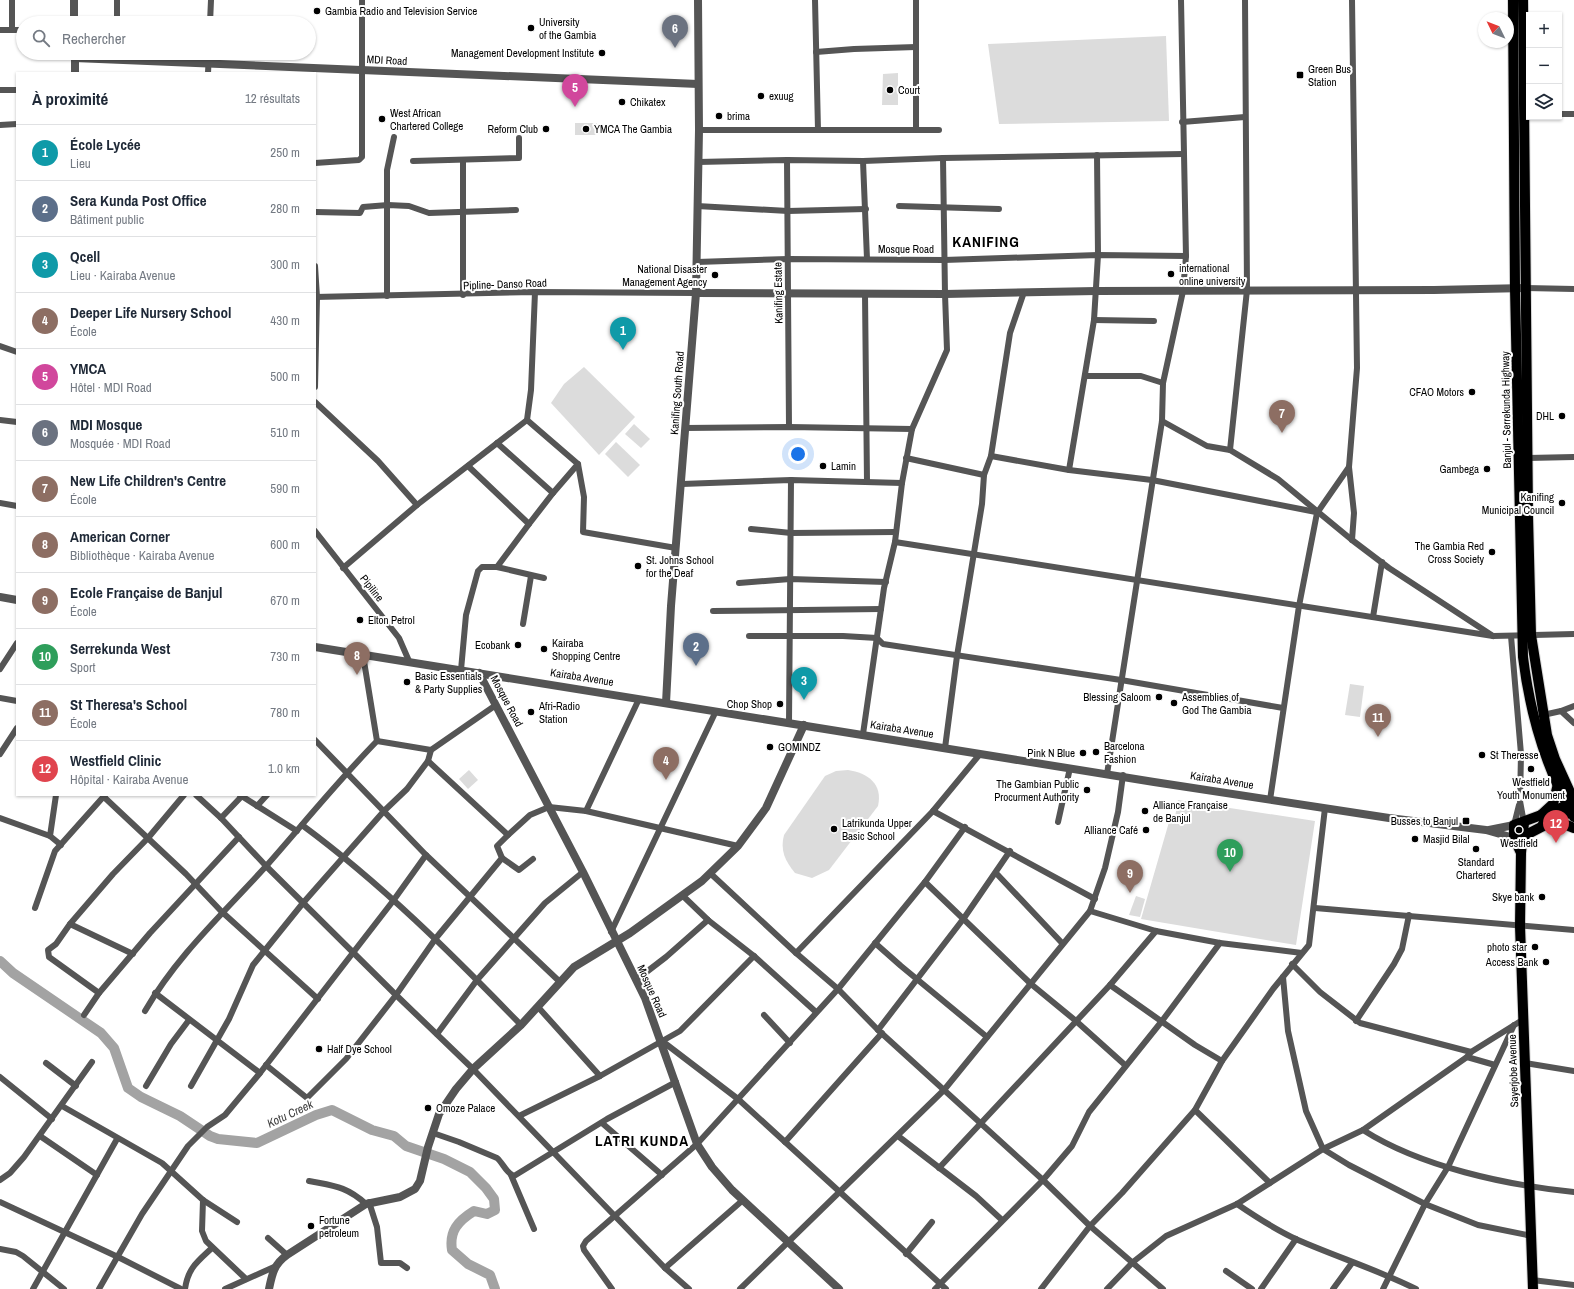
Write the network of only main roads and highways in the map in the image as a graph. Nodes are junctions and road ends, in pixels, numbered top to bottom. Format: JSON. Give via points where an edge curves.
{"nodes":[{"id":1,"x":1513,"y":0,"type":"edge"},
{"id":2,"x":1523,"y":0,"type":"edge"},
{"id":3,"x":1526,"y":86,"type":"edge"},
{"id":4,"x":1527,"y":120,"type":"edge"},
{"id":5,"x":1521,"y":288,"type":"junction"},
{"id":6,"x":1527,"y":636,"type":"junction"},
{"id":7,"x":1558,"y":784,"type":"junction"},
{"id":8,"x":1572,"y":808,"type":"edge"},
{"id":9,"x":1542,"y":820,"type":"junction"},
{"id":10,"x":1519,"y":824,"type":"joint"},
{"id":11,"x":1574,"y":828,"type":"edge"},
{"id":12,"x":1519,"y":837,"type":"junction"},
{"id":13,"x":1532,"y":1284,"type":"edge"}],
"edges":[{"from":1,"to":5,"type":"main road","name":"Banjul - Serrekunda Highway"},
{"from":2,"to":3,"type":"main road","name":"Banjul - Serrekunda Highway"},
{"from":4,"to":5,"type":"main road","name":"Banjul - Serrekunda Highway"},
{"from":5,"to":6,"type":"main road","name":"Banjul - Serrekunda Highway"},
{"from":5,"to":6,"type":"main road","name":"Banjul - Serrekunda Highway","via":[[1528,458]]},
{"from":6,"to":7,"type":"main road","name":"Banjul - Serrekunda Highway","via":[[1526,684],[1536,728]]},
{"from":6,"to":8,"type":"main road","name":"Banjul - Serrekunda Highway","via":[[1543,715]]},
{"from":7,"to":8,"type":"main road","name":"Banjul - Serrekunda Highway"},
{"from":7,"to":9,"type":"main road","via":[[1553,804]]},
{"from":8,"to":9,"type":"main road","name":"Kairaba Avenue"},
{"from":9,"to":10,"type":"main road","name":"Kairaba Avenue"},
{"from":9,"to":11,"type":"main road"},
{"from":9,"to":12,"type":"main road","name":"Kairaba Avenue"},
{"from":10,"to":12,"type":"main road","name":"Sayerjobe Avenue"},
{"from":12,"to":13,"type":"main road","name":"Sayerjobe Avenue"}]}
